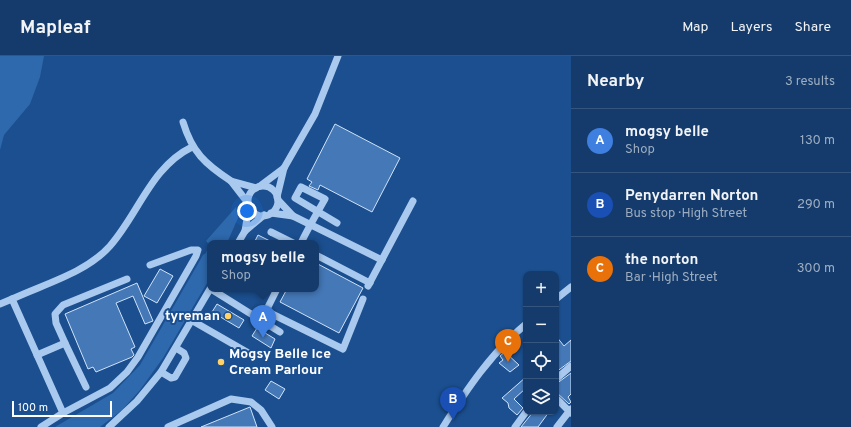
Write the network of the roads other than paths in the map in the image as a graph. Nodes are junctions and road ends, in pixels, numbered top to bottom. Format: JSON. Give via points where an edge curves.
{"nodes":[{"id":1,"x":338,"y":56,"type":"edge"},
{"id":2,"x":183,"y":122,"type":"dead end"},
{"id":3,"x":192,"y":147,"type":"junction"},
{"id":4,"x":284,"y":168,"type":"junction"},
{"id":5,"x":231,"y":181,"type":"junction"},
{"id":6,"x":258,"y":187,"type":"junction"},
{"id":7,"x":277,"y":198,"type":"junction"},
{"id":8,"x":413,"y":201,"type":"dead end"},
{"id":9,"x":249,"y":205,"type":"junction"},
{"id":10,"x":267,"y":214,"type":"junction"},
{"id":11,"x":293,"y":216,"type":"junction"},
{"id":12,"x":337,"y":223,"type":"dead end"},
{"id":13,"x":310,"y":224,"type":"junction"},
{"id":14,"x":245,"y":231,"type":"junction"},
{"id":15,"x":271,"y":232,"type":"dead end"},
{"id":16,"x":240,"y":240,"type":"edge"},
{"id":17,"x":287,"y":240,"type":"edge"},
{"id":18,"x":302,"y":240,"type":"edge"},
{"id":19,"x":319,"y":257,"type":"edge"},
{"id":20,"x":382,"y":260,"type":"junction"},
{"id":21,"x":150,"y":265,"type":"dead end"},
{"id":22,"x":127,"y":279,"type":"dead end"},
{"id":23,"x":571,"y":288,"type":"edge"},
{"id":24,"x":208,"y":292,"type":"edge"},
{"id":25,"x":215,"y":292,"type":"edge"},
{"id":26,"x":276,"y":292,"type":"edge"},
{"id":27,"x":559,"y":297,"type":"edge"},
{"id":28,"x":12,"y":299,"type":"junction"},
{"id":29,"x":363,"y":299,"type":"dead end"},
{"id":30,"x":0,"y":304,"type":"edge"},
{"id":31,"x":191,"y":320,"type":"junction"},
{"id":32,"x":523,"y":328,"type":"edge"},
{"id":33,"x":280,"y":332,"type":"dead end"},
{"id":34,"x":65,"y":343,"type":"junction"},
{"id":35,"x":176,"y":348,"type":"junction"},
{"id":36,"x":252,"y":355,"type":"dead end"},
{"id":37,"x":37,"y":356,"type":"junction"},
{"id":38,"x":571,"y":366,"type":"edge"},
{"id":39,"x":161,"y":372,"type":"junction"},
{"id":40,"x":559,"y":376,"type":"edge"},
{"id":41,"x":86,"y":387,"type":"dead end"},
{"id":42,"x":559,"y":401,"type":"edge"},
{"id":43,"x":570,"y":411,"type":"edge"},
{"id":44,"x":63,"y":413,"type":"junction"},
{"id":45,"x":524,"y":415,"type":"edge"},
{"id":46,"x":41,"y":427,"type":"edge"},
{"id":47,"x":109,"y":427,"type":"edge"},
{"id":48,"x":168,"y":427,"type":"edge"},
{"id":49,"x":272,"y":427,"type":"edge"},
{"id":50,"x":442,"y":427,"type":"edge"},
{"id":51,"x":514,"y":427,"type":"edge"},
{"id":52,"x":557,"y":427,"type":"edge"}],
"edges":[{"from":1,"to":4,"type":"street","via":[[315,114]]},
{"from":2,"to":3,"type":"street"},
{"from":3,"to":5,"type":"street","via":[[212,169]]},
{"from":3,"to":28,"type":"street","via":[[159,172],[119,235],[101,254],[75,271]]},
{"from":4,"to":6,"type":"street"},
{"from":4,"to":7,"type":"street"},
{"from":5,"to":6,"type":"street"},
{"from":5,"to":9,"type":"street"},
{"from":6,"to":7,"type":"street","via":[[270,188]]},
{"from":6,"to":9,"type":"street","via":[[249,196]]},
{"from":7,"to":10,"type":"street","via":[[276,208]]},
{"from":7,"to":11,"type":"street"},
{"from":8,"to":20,"type":"street"},
{"from":9,"to":10,"type":"street","via":[[254,212]]},
{"from":9,"to":14,"type":"street"},
{"from":10,"to":11,"type":"street"},
{"from":10,"to":14,"type":"street"},
{"from":11,"to":13,"type":"street"},
{"from":12,"to":13,"type":"street","via":[[317,212]]},
{"from":13,"to":18,"type":"street"},
{"from":13,"to":20,"type":"street"},
{"from":14,"to":16,"type":"street"},
{"from":15,"to":17,"type":"street"},
{"from":19,"to":20,"type":"street","via":[[369,284]]},
{"from":21,"to":44,"type":"street","via":[[190,250],[198,250],[127,372],[110,388]]},
{"from":22,"to":34,"type":"street","via":[[63,306],[55,314]]},
{"from":23,"to":27,"type":"street"},
{"from":24,"to":31,"type":"street"},
{"from":25,"to":33,"type":"street"},
{"from":26,"to":29,"type":"street","via":[[266,311],[342,349]]},
{"from":28,"to":30,"type":"street"},
{"from":28,"to":37,"type":"street"},
{"from":31,"to":35,"type":"street"},
{"from":31,"to":36,"type":"street"},
{"from":32,"to":50,"type":"street","via":[[484,366]]},
{"from":34,"to":37,"type":"street"},
{"from":34,"to":41,"type":"street"},
{"from":35,"to":39,"type":"street"},
{"from":35,"to":39,"type":"street","via":[[184,353],[186,358],[175,377],[171,378]]},
{"from":37,"to":44,"type":"street"},
{"from":38,"to":40,"type":"street"},
{"from":39,"to":47,"type":"street","via":[[137,401]]},
{"from":42,"to":43,"type":"street"},
{"from":43,"to":52,"type":"street"},
{"from":44,"to":46,"type":"street"},
{"from":45,"to":51,"type":"street"},
{"from":48,"to":49,"type":"street","via":[[231,399],[251,402]]}]}
